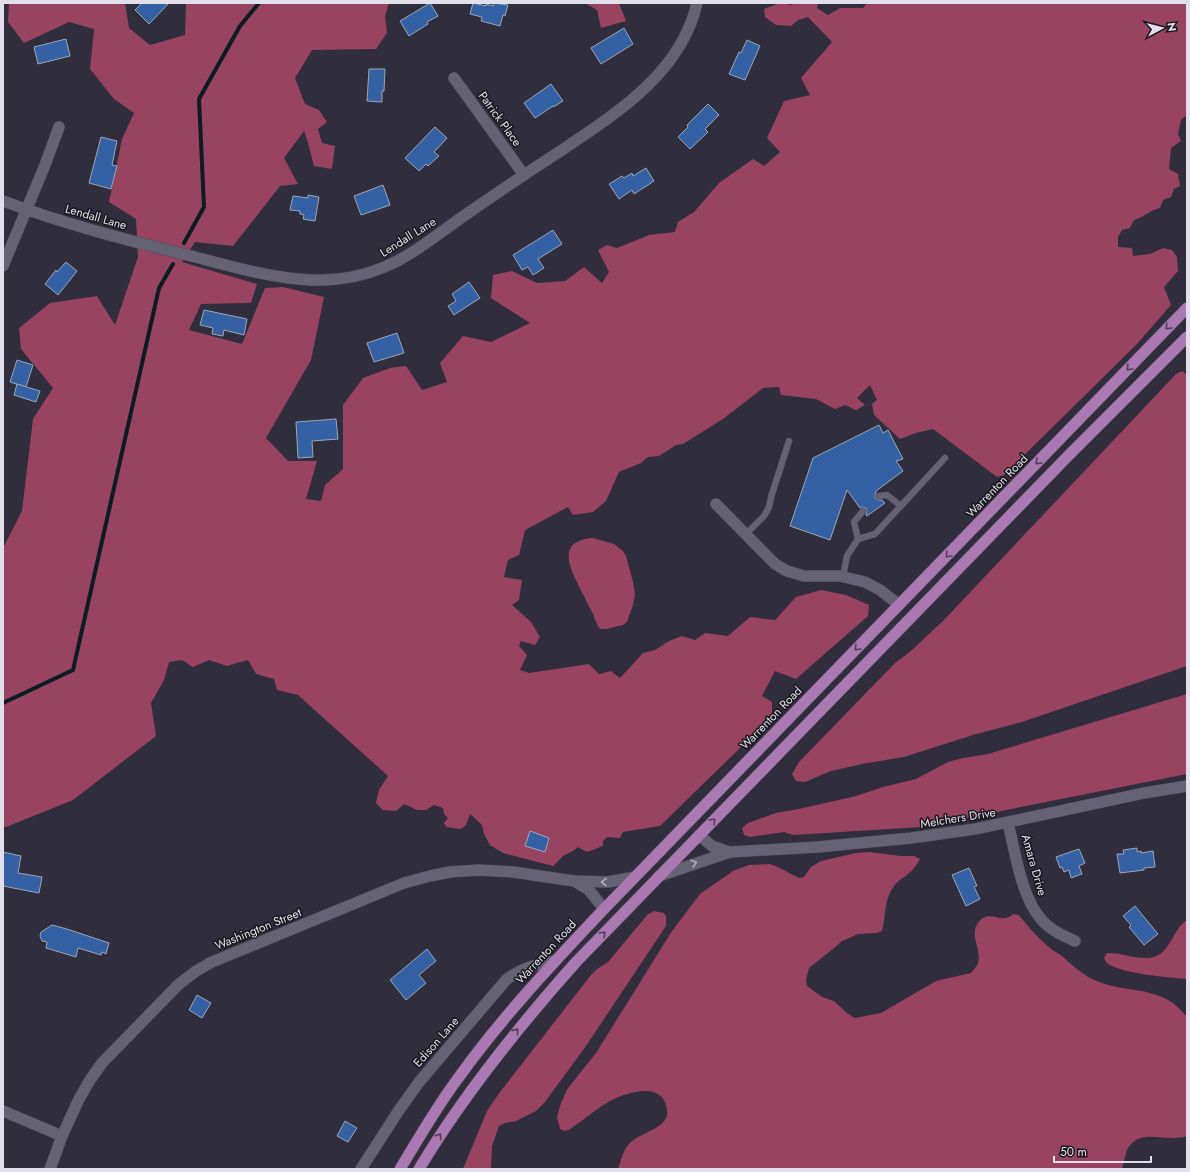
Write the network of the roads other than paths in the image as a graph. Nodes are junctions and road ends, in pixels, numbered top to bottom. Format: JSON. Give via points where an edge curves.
{"nodes":[{"id":1,"x":696,"y":3,"type":"edge"},
{"id":2,"x":454,"y":78,"type":"dead end"},
{"id":3,"x":60,"y":127,"type":"dead end"},
{"id":4,"x":524,"y":175,"type":"junction"},
{"id":5,"x":3,"y":201,"type":"edge"},
{"id":6,"x":26,"y":209,"type":"junction"},
{"id":7,"x":3,"y":266,"type":"edge"},
{"id":8,"x":1185,"y":312,"type":"edge"},
{"id":9,"x":1187,"y":337,"type":"edge"},
{"id":10,"x":789,"y":440,"type":"dead end"},
{"id":11,"x":944,"y":458,"type":"dead end"},
{"id":12,"x":879,"y":496,"type":"dead end"},
{"id":13,"x":716,"y":504,"type":"dead end"},
{"id":14,"x":901,"y":506,"type":"junction"},
{"id":15,"x":863,"y":511,"type":"dead end"},
{"id":16,"x":745,"y":535,"type":"junction"},
{"id":17,"x":858,"y":539,"type":"junction"},
{"id":18,"x":843,"y":577,"type":"junction"},
{"id":19,"x":899,"y":605,"type":"junction"},
{"id":20,"x":1187,"y":786,"type":"edge"},
{"id":21,"x":1008,"y":823,"type":"junction"},
{"id":22,"x":699,"y":835,"type":"junction"},
{"id":23,"x":730,"y":852,"type":"junction"},
{"id":24,"x":659,"y":876,"type":"junction"},
{"id":25,"x":635,"y":877,"type":"junction"},
{"id":26,"x":574,"y":881,"type":"junction"},
{"id":27,"x":604,"y":909,"type":"junction"},
{"id":28,"x":1075,"y":941,"type":"dead end"},
{"id":29,"x":555,"y":961,"type":"junction"},
{"id":30,"x":3,"y":1111,"type":"edge"},
{"id":31,"x":62,"y":1136,"type":"junction"},
{"id":32,"x":50,"y":1169,"type":"edge"},
{"id":33,"x":361,"y":1169,"type":"edge"},
{"id":34,"x":400,"y":1169,"type":"edge"},
{"id":35,"x":419,"y":1169,"type":"edge"}],
"edges":[{"from":1,"to":4,"type":"street","name":"Lendall Lane","via":[[681,44],[655,79],[598,126]]},
{"from":2,"to":4,"type":"street","name":"Patrick Place"},
{"from":3,"to":6,"type":"street"},
{"from":4,"to":6,"type":"street","name":"Lendall Lane","via":[[405,257],[359,276],[335,280],[304,280],[258,273],[67,223]]},
{"from":5,"to":6,"type":"street","name":"Lendall Lane"},
{"from":6,"to":7,"type":"street"},
{"from":8,"to":19,"type":"main road","name":"Warrenton Road","one_way":true},
{"from":22,"to":9,"type":"main road","one_way":true},
{"from":10,"to":16,"type":"lane","via":[[769,506],[764,516]]},
{"from":11,"to":14,"type":"lane"},
{"from":12,"to":14,"type":"lane","via":[[887,495]]},
{"from":13,"to":16,"type":"street"},
{"from":14,"to":17,"type":"lane","via":[[875,534]]},
{"from":15,"to":17,"type":"lane","via":[[854,522]]},
{"from":16,"to":18,"type":"street","via":[[770,560],[788,571],[804,576]]},
{"from":17,"to":18,"type":"lane","via":[[847,556]]},
{"from":18,"to":19,"type":"street","via":[[865,582]]},
{"from":19,"to":25,"type":"main road","name":"Warrenton Road","one_way":true},
{"from":20,"to":21,"type":"street","name":"Melchers Drive"},
{"from":21,"to":23,"type":"street","name":"Melchers Drive","via":[[911,838]]},
{"from":21,"to":28,"type":"street","name":"Amara Drive","via":[[1029,901],[1048,927]]},
{"from":22,"to":23,"type":"street","name":"Melchers Drive","via":[[712,846]]},
{"from":22,"to":24,"type":"main road"},
{"from":24,"to":23,"type":"street","name":"Melchers Drive","one_way":true},
{"from":35,"to":24,"type":"main road","one_way":true,"via":[[477,1082],[520,1027],[578,960]]},
{"from":25,"to":26,"type":"street","name":"Washington Street","one_way":true,"via":[[613,882]]},
{"from":25,"to":27,"type":"main road","name":"Warrenton Road"},
{"from":26,"to":27,"type":"street","name":"Washington Street","via":[[589,890]]},
{"from":26,"to":31,"type":"street","name":"Washington Street","via":[[478,870],[430,876],[404,883],[212,962],[178,985],[102,1063],[86,1086]]},
{"from":27,"to":29,"type":"main road","name":"Warrenton Road"},
{"from":29,"to":33,"type":"street","name":"Edison Lane","via":[[524,968],[506,980],[420,1081]]},
{"from":29,"to":34,"type":"main road","name":"Warrenton Road","via":[[513,1007],[458,1078]]},
{"from":30,"to":31,"type":"street"},
{"from":31,"to":32,"type":"street","name":"Washington Street"}]}
